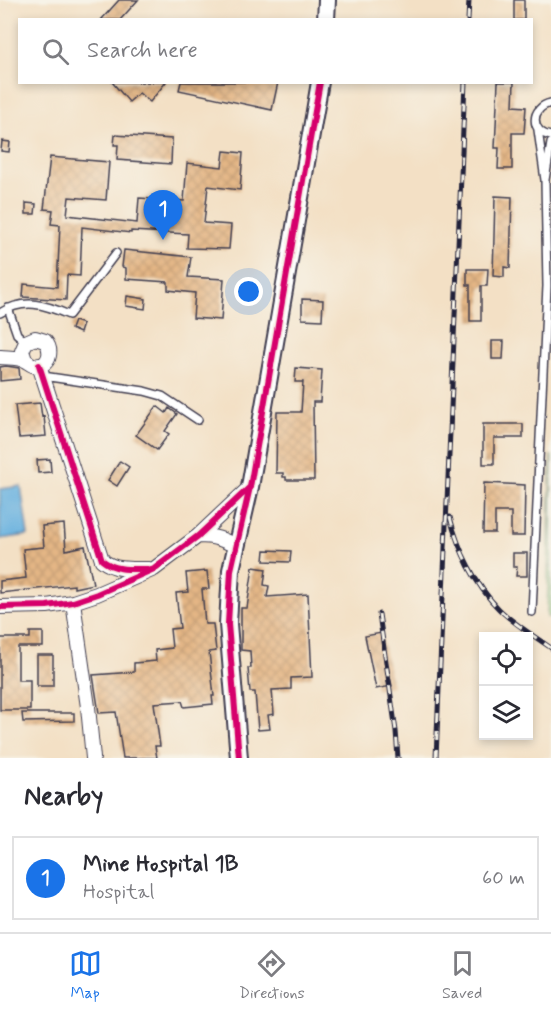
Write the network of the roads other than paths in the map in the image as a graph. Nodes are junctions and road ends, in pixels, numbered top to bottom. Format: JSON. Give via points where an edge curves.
{"nodes":[{"id":1,"x":327,"y":0,"type":"edge"},
{"id":2,"x":326,"y":18,"type":"edge"},
{"id":3,"x":320,"y":84,"type":"edge"},
{"id":4,"x":551,"y":97,"type":"edge"},
{"id":5,"x":549,"y":104,"type":"edge"},
{"id":6,"x":538,"y":130,"type":"junction"},
{"id":7,"x":551,"y":136,"type":"edge"},
{"id":8,"x":551,"y":143,"type":"edge"},
{"id":9,"x":544,"y":180,"type":"junction"},
{"id":10,"x":116,"y":253,"type":"dead end"},
{"id":11,"x":8,"y":308,"type":"junction"},
{"id":12,"x":0,"y":313,"type":"edge"},
{"id":13,"x":25,"y":349,"type":"junction"},
{"id":14,"x":0,"y":357,"type":"edge"},
{"id":15,"x":41,"y":371,"type":"junction"},
{"id":16,"x":198,"y":420,"type":"dead end"},
{"id":17,"x":250,"y":487,"type":"junction"},
{"id":18,"x":198,"y":537,"type":"junction"},
{"id":19,"x":237,"y":547,"type":"junction"},
{"id":20,"x":154,"y":569,"type":"junction"},
{"id":21,"x":73,"y":602,"type":"junction"},
{"id":22,"x":0,"y":607,"type":"edge"},
{"id":23,"x":532,"y":612,"type":"dead end"},
{"id":24,"x":93,"y":758,"type":"edge"},
{"id":25,"x":239,"y":758,"type":"edge"}],
"edges":[{"from":1,"to":2,"type":"street"},
{"from":3,"to":17,"type":"street"},
{"from":4,"to":5,"type":"lane"},
{"from":5,"to":6,"type":"lane","via":[[535,115]]},
{"from":6,"to":7,"type":"lane"},
{"from":6,"to":9,"type":"lane"},
{"from":8,"to":9,"type":"lane"},
{"from":9,"to":23,"type":"lane","via":[[547,286]]},
{"from":10,"to":11,"type":"lane","via":[[69,315],[46,305]]},
{"from":11,"to":12,"type":"lane"},
{"from":11,"to":13,"type":"lane"},
{"from":13,"to":14,"type":"street"},
{"from":13,"to":15,"type":"street","via":[[32,365]]},
{"from":13,"to":15,"type":"street","via":[[35,338],[48,345],[49,355]]},
{"from":15,"to":16,"type":"lane","via":[[162,396]]},
{"from":15,"to":20,"type":"street","via":[[102,560],[109,566]]},
{"from":17,"to":18,"type":"street"},
{"from":17,"to":19,"type":"street"},
{"from":18,"to":19,"type":"street","via":[[221,538]]},
{"from":18,"to":20,"type":"street"},
{"from":19,"to":25,"type":"street","via":[[231,570],[228,624]]},
{"from":20,"to":21,"type":"street"},
{"from":21,"to":22,"type":"street"},
{"from":21,"to":24,"type":"street"}]}
